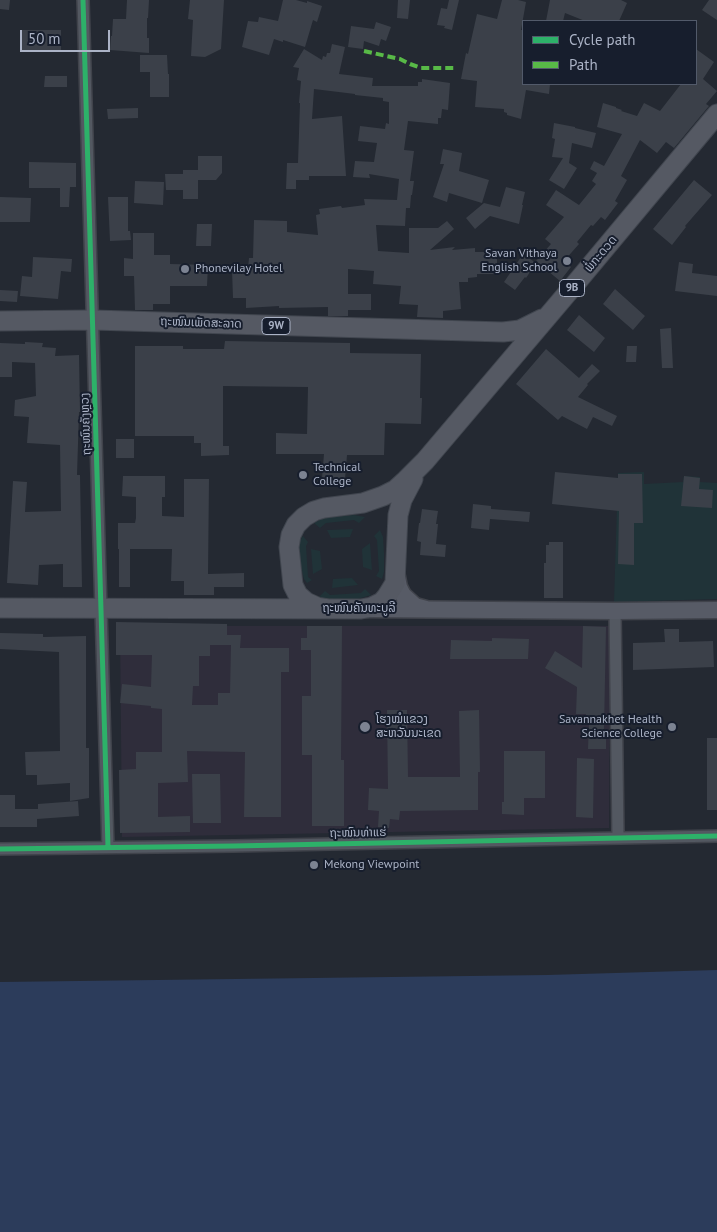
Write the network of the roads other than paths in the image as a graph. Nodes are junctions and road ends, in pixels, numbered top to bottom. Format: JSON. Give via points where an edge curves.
{"nodes":[{"id":1,"x":83,"y":0,"type":"edge"},
{"id":2,"x":717,"y":114,"type":"edge"},
{"id":3,"x":548,"y":316,"type":"junction"},
{"id":4,"x":93,"y":320,"type":"junction"},
{"id":5,"x":0,"y":321,"type":"edge"},
{"id":6,"x":483,"y":332,"type":"junction"},
{"id":7,"x":498,"y":375,"type":"junction"},
{"id":8,"x":425,"y":462,"type":"junction"},
{"id":9,"x":396,"y":572,"type":"junction"},
{"id":10,"x":0,"y":608,"type":"edge"},
{"id":11,"x":101,"y":609,"type":"junction"},
{"id":12,"x":329,"y":609,"type":"junction"},
{"id":13,"x":361,"y":609,"type":"junction"},
{"id":14,"x":433,"y":610,"type":"junction"},
{"id":15,"x":717,"y":610,"type":"edge"},
{"id":16,"x":615,"y":611,"type":"junction"},
{"id":17,"x":717,"y":836,"type":"edge"},
{"id":18,"x":618,"y":838,"type":"junction"},
{"id":19,"x":108,"y":848,"type":"junction"},
{"id":20,"x":0,"y":849,"type":"edge"}],
"edges":[{"from":1,"to":4,"type":"street","name":"ຖະໜົນຄັງຫຼວງ"},
{"from":2,"to":3,"type":"main road","name":"ພໍ່ກະດວດ","number":"9B"},
{"from":3,"to":6,"type":"main road","name":"ຖະໜົນເພັດສະລາດ","number":"9W","via":[[520,330]]},
{"from":3,"to":7,"type":"main road","name":"ພໍ່ກະດວດ","number":"9B"},
{"from":4,"to":5,"type":"main road","name":"ຖະໜົນເພັດສະລາດ","number":"9W"},
{"from":4,"to":6,"type":"main road","name":"ຖະໜົນເພັດສະລາດ","number":"9W"},
{"from":4,"to":11,"type":"street","name":"ຖະໜົນຄັງຫຼວງ"},
{"from":6,"to":7,"type":"main road","via":[[497,340],[505,352]]},
{"from":7,"to":8,"type":"main road","name":"ພໍ່ກະດວດ","number":"9B"},
{"from":8,"to":9,"type":"main road","number":"9B","via":[[409,486],[398,515]]},
{"from":8,"to":12,"type":"main road","number":"9B","via":[[395,490],[383,496],[363,504],[314,511],[296,525],[288,546],[293,584],[306,602]]},
{"from":9,"to":13,"type":"main road","number":"9B","via":[[394,583],[382,602]]},
{"from":9,"to":14,"type":"street","via":[[409,601],[415,606]]},
{"from":10,"to":11,"type":"main road","name":"ຖະໜົນຄັນທະບູລີ"},
{"from":11,"to":12,"type":"main road","name":"ຖະໜົນຄັນທະບູລີ"},
{"from":11,"to":19,"type":"street","name":"ຖະໜົນຄັງຫຼວງ"},
{"from":12,"to":13,"type":"main road","name":"ຖະໜົນຄັນທະບູລີ"},
{"from":13,"to":14,"type":"street","name":"ຖະໜົນຄັນທະບູລີ"},
{"from":14,"to":16,"type":"street","name":"ຖະໜົນຄັນທະບູລີ"},
{"from":15,"to":16,"type":"street","name":"ຖະໜົນຄັນທະບູລີ"},
{"from":16,"to":18,"type":"street"},
{"from":17,"to":18,"type":"street","name":"ຖະໜົນທ່າແຮ່"},
{"from":18,"to":19,"type":"street","name":"ຖະໜົນທ່າແຮ່"},
{"from":19,"to":20,"type":"street","name":"ຖະໜົນທ່າແຮ່"}]}
